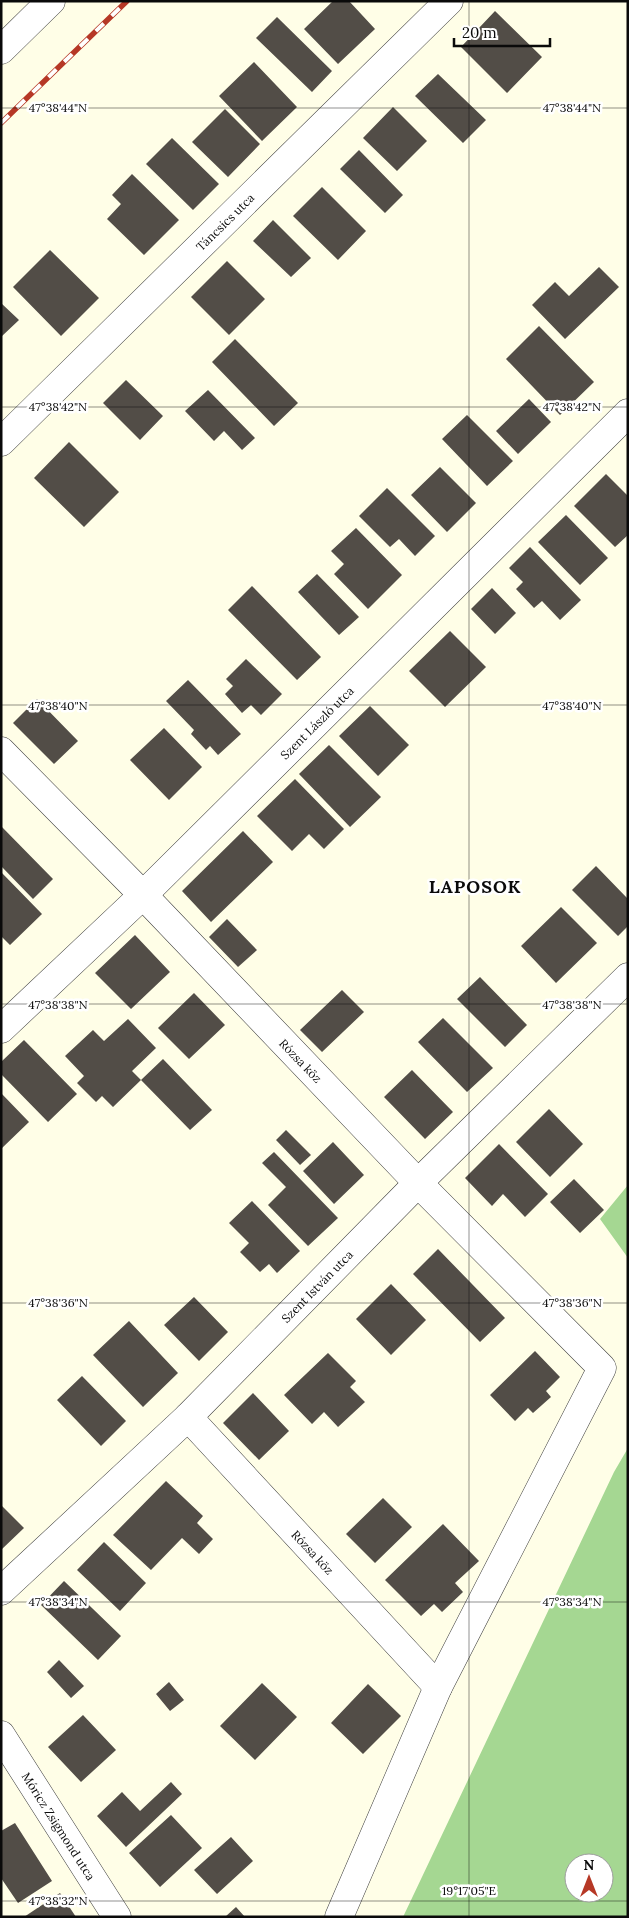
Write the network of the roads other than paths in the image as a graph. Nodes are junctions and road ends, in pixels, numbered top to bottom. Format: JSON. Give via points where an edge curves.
{"nodes":[{"id":1,"x":51,"y":1,"type":"edge"},
{"id":2,"x":449,"y":1,"type":"edge"},
{"id":3,"x":1,"y":50,"type":"edge"},
{"id":4,"x":628,"y":413,"type":"edge"},
{"id":5,"x":1,"y":442,"type":"edge"},
{"id":6,"x":1,"y":751,"type":"edge"},
{"id":7,"x":143,"y":895,"type":"junction"},
{"id":8,"x":628,"y":977,"type":"edge"},
{"id":9,"x":1,"y":1029,"type":"edge"},
{"id":10,"x":418,"y":1183,"type":"junction"},
{"id":11,"x":188,"y":1417,"type":"junction"},
{"id":12,"x":1,"y":1591,"type":"edge"},
{"id":13,"x":438,"y":1687,"type":"junction"},
{"id":14,"x":1,"y":1734,"type":"edge"},
{"id":15,"x":117,"y":1917,"type":"edge"},
{"id":16,"x":339,"y":1917,"type":"edge"}],
"edges":[{"from":1,"to":3,"type":"street"},
{"from":2,"to":5,"type":"street","name":"Táncsics utca"},
{"from":4,"to":7,"type":"street","name":"Szent László utca"},
{"from":6,"to":7,"type":"street","name":"Rózsa köz"},
{"from":7,"to":9,"type":"street","name":"Szent László utca"},
{"from":7,"to":10,"type":"street","name":"Rózsa köz"},
{"from":8,"to":10,"type":"street","name":"Szent István utca"},
{"from":10,"to":11,"type":"street","name":"Szent István utca"},
{"from":10,"to":13,"type":"street","name":"Rózsa köz","via":[[602,1368]]},
{"from":11,"to":12,"type":"street","name":"Szent István utca"},
{"from":11,"to":13,"type":"street","name":"Rózsa köz"},
{"from":13,"to":16,"type":"street"},
{"from":14,"to":15,"type":"street","name":"Móricz Zsigmond utca"}]}
